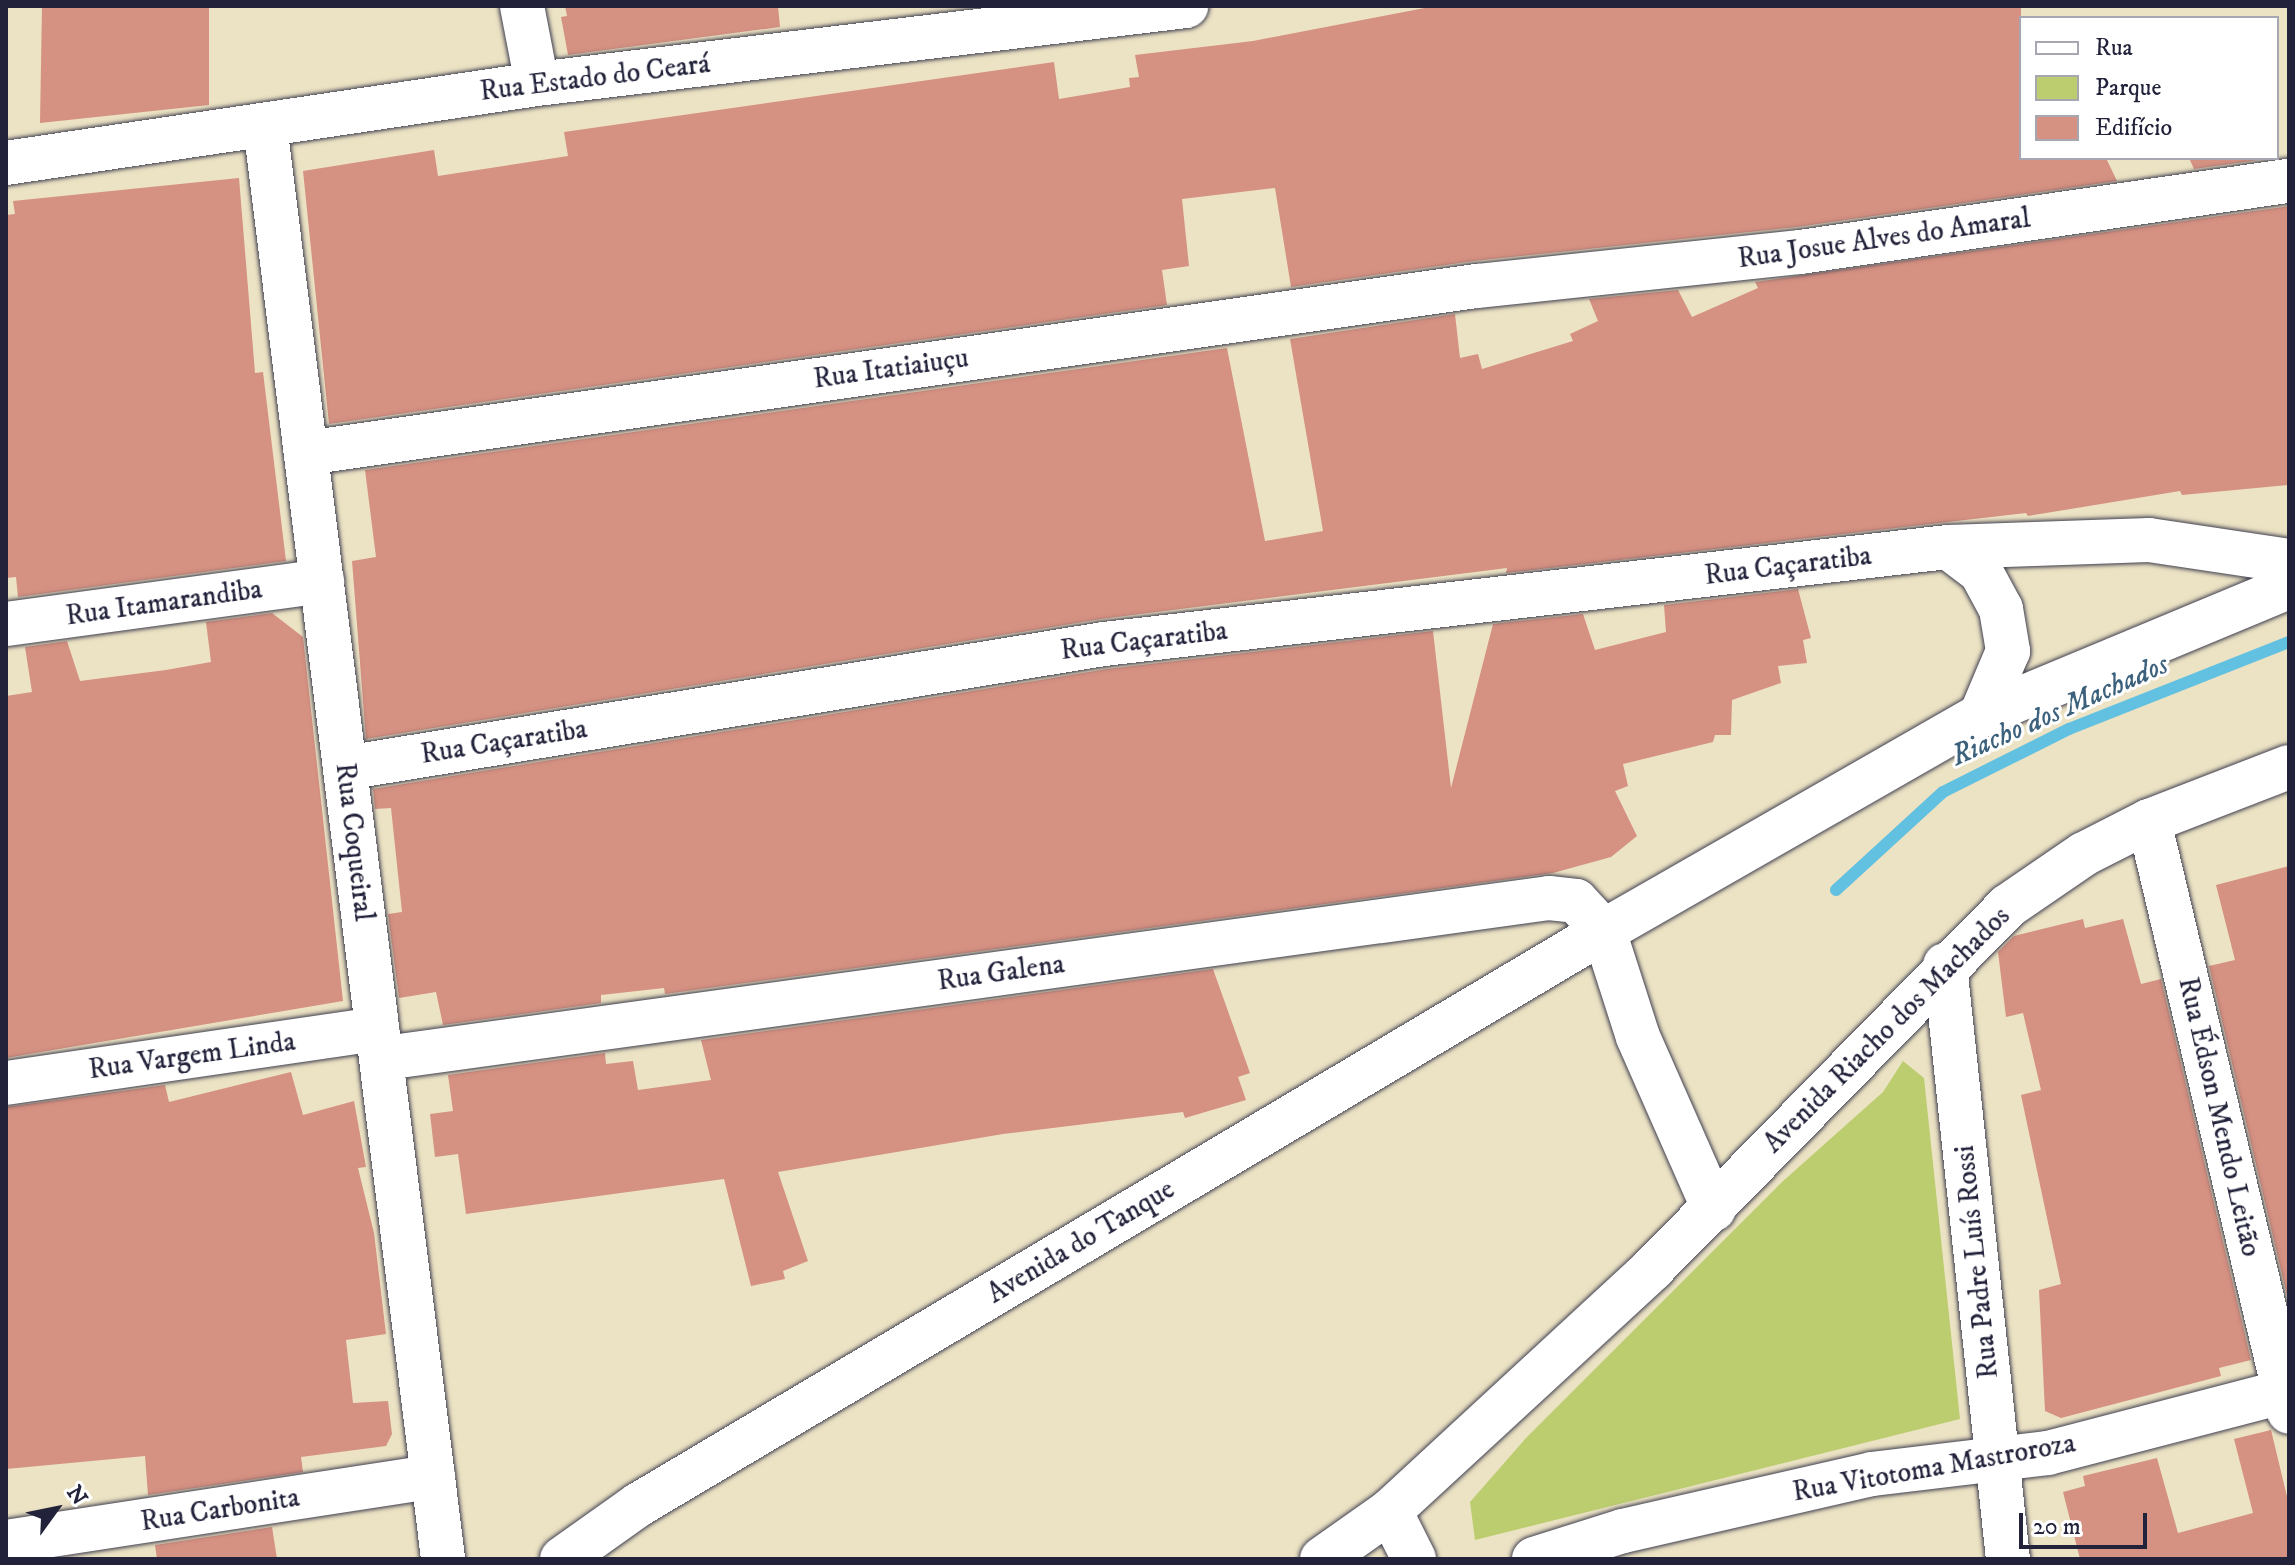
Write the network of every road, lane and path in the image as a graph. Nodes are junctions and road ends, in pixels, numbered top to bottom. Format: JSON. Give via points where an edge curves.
{"nodes":[{"id":1,"x":522,"y":6,"type":"edge"},
{"id":2,"x":1179,"y":6,"type":"edge"},
{"id":3,"x":1186,"y":6,"type":"edge"},
{"id":4,"x":537,"y":84,"type":"junction"},
{"id":5,"x":265,"y":125,"type":"junction"},
{"id":6,"x":6,"y":163,"type":"edge"},
{"id":7,"x":2289,"y":181,"type":"edge"},
{"id":8,"x":1477,"y":286,"type":"joint"},
{"id":9,"x":306,"y":453,"type":"junction"},
{"id":10,"x":1948,"y":547,"type":"junction"},
{"id":11,"x":2289,"y":561,"type":"edge"},
{"id":12,"x":322,"y":581,"type":"junction"},
{"id":13,"x":2289,"y":587,"type":"edge"},
{"id":14,"x":6,"y":624,"type":"edge"},
{"id":15,"x":1981,"y":715,"type":"junction"},
{"id":16,"x":2289,"y":767,"type":"edge"},
{"id":17,"x":345,"y":768,"type":"junction"},
{"id":18,"x":2149,"y":821,"type":"junction"},
{"id":19,"x":1604,"y":931,"type":"junction"},
{"id":20,"x":1945,"y":965,"type":"junction"},
{"id":21,"x":381,"y":1043,"type":"junction"},
{"id":22,"x":6,"y":1083,"type":"edge"},
{"id":23,"x":1714,"y":1209,"type":"junction"},
{"id":24,"x":2287,"y":1398,"type":"edge"},
{"id":25,"x":1998,"y":1459,"type":"junction"},
{"id":26,"x":433,"y":1477,"type":"junction"},
{"id":27,"x":1390,"y":1511,"type":"junction"},
{"id":28,"x":6,"y":1542,"type":"edge"},
{"id":29,"x":443,"y":1559,"type":"edge"},
{"id":30,"x":562,"y":1559,"type":"edge"},
{"id":31,"x":1322,"y":1559,"type":"edge"},
{"id":32,"x":1414,"y":1559,"type":"edge"},
{"id":33,"x":1534,"y":1559,"type":"edge"},
{"id":34,"x":2008,"y":1559,"type":"edge"}],
"edges":[{"from":1,"to":4,"type":"street"},
{"from":2,"to":3,"type":"street","name":"Rua Estado do Ceará"},
{"from":2,"to":4,"type":"street","name":"Rua Estado do Ceará"},
{"from":4,"to":5,"type":"street","name":"Rua Estado do Ceará"},
{"from":5,"to":6,"type":"street","name":"Rua Estado do Ceará"},
{"from":5,"to":9,"type":"street","name":"Rua Coqueiral"},
{"from":7,"to":8,"type":"street","name":"Rua Josue Alves do Amaral","via":[[1800,252]]},
{"from":8,"to":9,"type":"street","name":"Rua Itatiaiuçu"},
{"from":9,"to":12,"type":"street","name":"Rua Coqueiral"},
{"from":10,"to":11,"type":"street","name":"Rua Caçaratiba","via":[[2149,540]]},
{"from":10,"to":15,"type":"street","via":[[1981,572],[2001,609],[2008,651]]},
{"from":10,"to":17,"type":"street","name":"Rua Caçaratiba","via":[[1104,644]]},
{"from":12,"to":14,"type":"street","name":"Rua Itamarandiba"},
{"from":12,"to":17,"type":"street","name":"Rua Coqueiral"},
{"from":13,"to":15,"type":"street","name":"Avenida do Tanque"},
{"from":15,"to":19,"type":"street","name":"Avenida do Tanque"},
{"from":16,"to":18,"type":"street","name":"Avenida Riacho dos Machados"},
{"from":17,"to":21,"type":"street","name":"Rua Coqueiral"},
{"from":18,"to":20,"type":"street","name":"Avenida Riacho dos Machados","via":[[2084,854],[2008,906]]},
{"from":18,"to":24,"type":"street","name":"Rua Édson Mendo Leitão"},
{"from":19,"to":21,"type":"street","name":"Rua Galena","via":[[1576,901],[1549,898]]},
{"from":19,"to":23,"type":"street","via":[[1638,1037]]},
{"from":19,"to":30,"type":"street","name":"Avenida do Tanque","via":[[638,1505]]},
{"from":20,"to":23,"type":"street","name":"Avenida Riacho dos Machados"},
{"from":20,"to":25,"type":"street","name":"Rua Padre Luís Rossi"},
{"from":21,"to":22,"type":"street","name":"Rua Vargem Linda"},
{"from":21,"to":26,"type":"street","name":"Rua Coqueiral"},
{"from":23,"to":27,"type":"street","name":"Avenida Riacho dos Machados"},
{"from":24,"to":25,"type":"street","name":"Rua Vitotoma Mastroroza","via":[[2048,1453]]},
{"from":25,"to":33,"type":"street","name":"Rua Vitotoma Mastroroza","via":[[1872,1474],[1623,1531]]},
{"from":25,"to":34,"type":"street","name":"Rua Padre Luís Rossi"},
{"from":26,"to":28,"type":"street","name":"Rua Carbonita"},
{"from":26,"to":29,"type":"street","name":"Rua Coqueiral"},
{"from":27,"to":31,"type":"street","name":"Avenida Riacho dos Machados"},
{"from":27,"to":32,"type":"street"}]}
